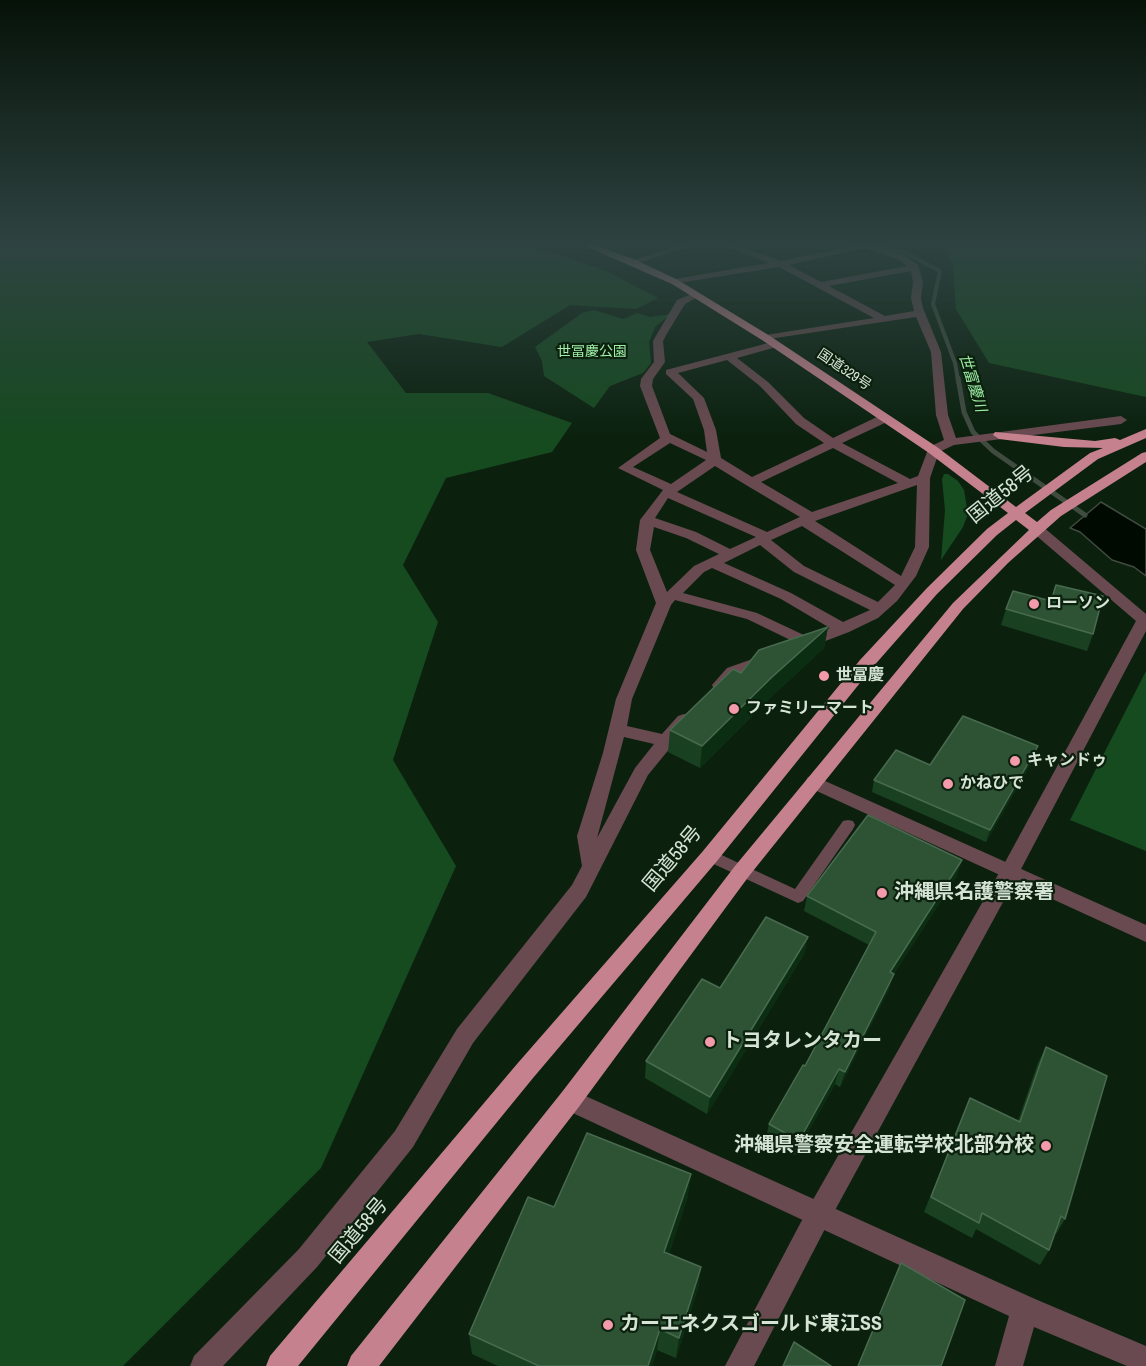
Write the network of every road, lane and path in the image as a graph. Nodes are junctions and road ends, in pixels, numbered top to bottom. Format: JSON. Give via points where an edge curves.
{"nodes":[{"id":1,"x":677,"y":309,"type":"edge"},
{"id":2,"x":718,"y":309,"type":"edge"},
{"id":3,"x":865,"y":309,"type":"edge"},
{"id":4,"x":920,"y":309,"type":"edge"},
{"id":5,"x":921,"y":313,"type":"junction"},
{"id":6,"x":884,"y":319,"type":"junction"},
{"id":7,"x":771,"y":341,"type":"junction"},
{"id":8,"x":728,"y":356,"type":"junction"},
{"id":9,"x":885,"y":418,"type":"junction"},
{"id":10,"x":1121,"y":420,"type":"dead end"},
{"id":11,"x":1144,"y":434,"type":"edge"},
{"id":12,"x":999,"y":435,"type":"junction"},
{"id":13,"x":669,"y":438,"type":"junction"},
{"id":14,"x":831,"y":442,"type":"junction"},
{"id":15,"x":951,"y":442,"type":"junction"},
{"id":16,"x":933,"y":450,"type":"junction"},
{"id":17,"x":714,"y":454,"type":"junction"},
{"id":18,"x":1146,"y":456,"type":"edge"},
{"id":19,"x":924,"y":478,"type":"junction"},
{"id":20,"x":751,"y":482,"type":"junction"},
{"id":21,"x":910,"y":484,"type":"junction"},
{"id":22,"x":669,"y":491,"type":"junction"},
{"id":23,"x":1017,"y":512,"type":"junction"},
{"id":24,"x":807,"y":519,"type":"junction"},
{"id":25,"x":647,"y":520,"type":"junction"},
{"id":26,"x":1037,"y":529,"type":"junction"},
{"id":27,"x":765,"y":538,"type":"junction"},
{"id":28,"x":731,"y":555,"type":"junction"},
{"id":29,"x":713,"y":563,"type":"junction"},
{"id":30,"x":902,"y":583,"type":"junction"},
{"id":31,"x":668,"y":599,"type":"junction"},
{"id":32,"x":880,"y":609,"type":"junction"},
{"id":33,"x":1145,"y":621,"type":"edge"},
{"id":34,"x":843,"y":628,"type":"junction"},
{"id":35,"x":807,"y":643,"type":"junction"},
{"id":36,"x":710,"y":694,"type":"edge"},
{"id":37,"x":695,"y":709,"type":"edge"},
{"id":38,"x":617,"y":730,"type":"junction"},
{"id":39,"x":665,"y":741,"type":"junction"},
{"id":40,"x":814,"y":782,"type":"junction"},
{"id":41,"x":848,"y":825,"type":"dead end"},
{"id":42,"x":710,"y":856,"type":"junction"},
{"id":43,"x":592,"y":868,"type":"junction"},
{"id":44,"x":742,"y":871,"type":"junction"},
{"id":45,"x":1010,"y":872,"type":"junction"},
{"id":46,"x":1146,"y":934,"type":"edge"},
{"id":47,"x":570,"y":1100,"type":"junction"},
{"id":48,"x":819,"y":1214,"type":"junction"},
{"id":49,"x":1025,"y":1309,"type":"junction"},
{"id":50,"x":1146,"y":1360,"type":"edge"},
{"id":51,"x":204,"y":1366,"type":"edge"},
{"id":52,"x":280,"y":1366,"type":"edge"},
{"id":53,"x":361,"y":1366,"type":"edge"},
{"id":54,"x":739,"y":1366,"type":"edge"},
{"id":55,"x":1009,"y":1366,"type":"edge"}],
"edges":[{"from":1,"to":13,"type":"street","via":[[658,341],[660,362],[646,386]]},
{"from":2,"to":7,"type":"highway","name":"国道329号"},
{"from":3,"to":6,"type":"street"},
{"from":4,"to":5,"type":"street"},
{"from":5,"to":6,"type":"street"},
{"from":5,"to":15,"type":"street","via":[[936,352],[942,415]]},
{"from":6,"to":7,"type":"street"},
{"from":7,"to":8,"type":"street"},
{"from":7,"to":9,"type":"highway","name":"国道329号"},
{"from":8,"to":14,"type":"street","via":[[764,384],[800,421]]},
{"from":8,"to":17,"type":"street","via":[[670,372],[698,398]]},
{"from":9,"to":14,"type":"street"},
{"from":9,"to":16,"type":"highway","name":"国道329号"},
{"from":10,"to":12,"type":"street"},
{"from":11,"to":12,"type":"highway","via":[[1095,445]]},
{"from":11,"to":23,"type":"highway","name":"国道58号","via":[[1095,456]]},
{"from":12,"to":15,"type":"street"},
{"from":13,"to":17,"type":"street"},
{"from":13,"to":22,"type":"street","via":[[624,468]]},
{"from":14,"to":20,"type":"street"},
{"from":14,"to":21,"type":"street"},
{"from":15,"to":16,"type":"street"},
{"from":16,"to":19,"type":"street"},
{"from":16,"to":23,"type":"highway","name":"国道329号"},
{"from":17,"to":20,"type":"street"},
{"from":17,"to":22,"type":"street"},
{"from":18,"to":26,"type":"highway"},
{"from":19,"to":21,"type":"street"},
{"from":19,"to":30,"type":"street","via":[[922,547]]},
{"from":20,"to":24,"type":"street"},
{"from":21,"to":24,"type":"street"},
{"from":22,"to":25,"type":"street"},
{"from":22,"to":27,"type":"street"},
{"from":23,"to":26,"type":"highway","name":"国道329号"},
{"from":23,"to":42,"type":"highway","name":"国道58号","via":[[932,591],[866,664]]},
{"from":24,"to":27,"type":"street"},
{"from":24,"to":30,"type":"street"},
{"from":25,"to":28,"type":"street","via":[[691,535]]},
{"from":25,"to":31,"type":"street","via":[[643,550]]},
{"from":26,"to":33,"type":"street"},
{"from":26,"to":40,"type":"highway","via":[[958,606]]},
{"from":27,"to":28,"type":"street"},
{"from":27,"to":32,"type":"street","via":[[798,569]]},
{"from":28,"to":29,"type":"street"},
{"from":29,"to":31,"type":"street","via":[[699,569]]},
{"from":29,"to":34,"type":"street","via":[[786,596]]},
{"from":30,"to":32,"type":"street"},
{"from":31,"to":35,"type":"street","via":[[752,616]]},
{"from":31,"to":38,"type":"street","via":[[624,699]]},
{"from":32,"to":34,"type":"street"},
{"from":33,"to":45,"type":"street"},
{"from":34,"to":35,"type":"street"},
{"from":35,"to":36,"type":"street","via":[[733,672]]},
{"from":37,"to":39,"type":"street"},
{"from":38,"to":39,"type":"street"},
{"from":38,"to":43,"type":"street","via":[[587,836]]},
{"from":39,"to":43,"type":"street","via":[[641,772]]},
{"from":40,"to":44,"type":"highway"},
{"from":40,"to":45,"type":"street"},
{"from":41,"to":44,"type":"lane","via":[[798,897]]},
{"from":42,"to":44,"type":"lane"},
{"from":42,"to":52,"type":"highway","name":"国道58号"},
{"from":43,"to":51,"type":"street","via":[[579,891],[465,1036],[404,1138],[308,1258]]},
{"from":44,"to":47,"type":"highway"},
{"from":45,"to":46,"type":"street"},
{"from":45,"to":48,"type":"street"},
{"from":47,"to":48,"type":"street"},
{"from":47,"to":53,"type":"highway"},
{"from":48,"to":49,"type":"street"},
{"from":48,"to":54,"type":"street"},
{"from":49,"to":50,"type":"street"},
{"from":49,"to":55,"type":"street"}]}
